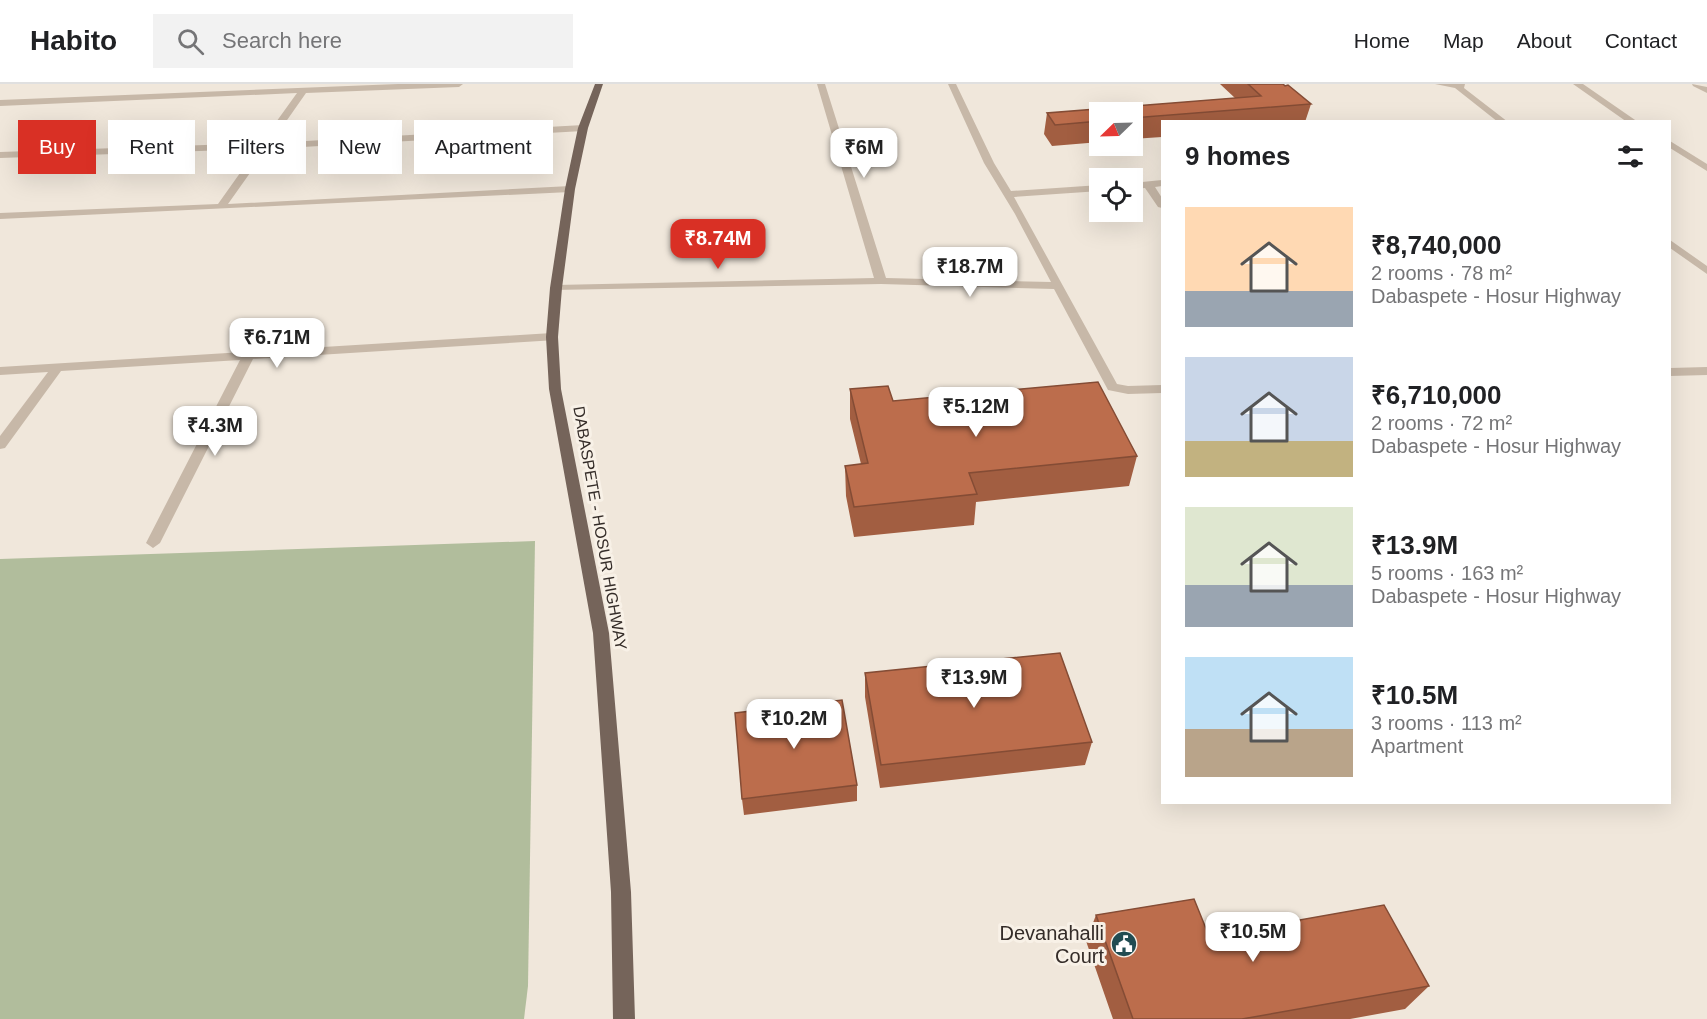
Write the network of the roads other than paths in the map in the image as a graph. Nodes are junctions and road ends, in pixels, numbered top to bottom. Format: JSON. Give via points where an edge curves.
{"nodes":[{"id":1,"x":459,"y":84,"type":"edge"},
{"id":2,"x":599,"y":84,"type":"edge"},
{"id":3,"x":821,"y":84,"type":"edge"},
{"id":4,"x":952,"y":84,"type":"edge"},
{"id":5,"x":1439,"y":84,"type":"edge"},
{"id":6,"x":1577,"y":84,"type":"edge"},
{"id":7,"x":1696,"y":84,"type":"edge"},
{"id":8,"x":1460,"y":85,"type":"edge"},
{"id":9,"x":1707,"y":90,"type":"edge"},
{"id":10,"x":303,"y":92,"type":"junction"},
{"id":11,"x":0,"y":103,"type":"edge"},
{"id":12,"x":283,"y":120,"type":"edge"},
{"id":13,"x":1501,"y":120,"type":"edge"},
{"id":14,"x":1631,"y":120,"type":"edge"},
{"id":15,"x":583,"y":128,"type":"junction"},
{"id":16,"x":306,"y":144,"type":"edge"},
{"id":17,"x":1671,"y":145,"type":"edge"},
{"id":18,"x":207,"y":148,"type":"edge"},
{"id":19,"x":0,"y":155,"type":"edge"},
{"id":20,"x":1707,"y":168,"type":"edge"},
{"id":21,"x":244,"y":174,"type":"edge"},
{"id":22,"x":1161,"y":183,"type":"edge"},
{"id":23,"x":1148,"y":184,"type":"junction"},
{"id":24,"x":1143,"y":185,"type":"edge"},
{"id":25,"x":570,"y":189,"type":"junction"},
{"id":26,"x":1089,"y":189,"type":"edge"},
{"id":27,"x":1008,"y":194,"type":"junction"},
{"id":28,"x":1161,"y":204,"type":"edge"},
{"id":29,"x":221,"y":207,"type":"junction"},
{"id":30,"x":0,"y":216,"type":"edge"},
{"id":31,"x":1671,"y":244,"type":"edge"},
{"id":32,"x":1707,"y":271,"type":"edge"},
{"id":33,"x":881,"y":281,"type":"junction"},
{"id":34,"x":1059,"y":286,"type":"junction"},
{"id":35,"x":556,"y":288,"type":"junction"},
{"id":36,"x":552,"y":338,"type":"junction"},
{"id":37,"x":248,"y":356,"type":"junction"},
{"id":38,"x":58,"y":368,"type":"junction"},
{"id":39,"x":0,"y":371,"type":"edge"},
{"id":40,"x":1707,"y":371,"type":"edge"},
{"id":41,"x":1671,"y":372,"type":"edge"},
{"id":42,"x":1161,"y":389,"type":"edge"},
{"id":43,"x":0,"y":445,"type":"edge"},
{"id":44,"x":153,"y":543,"type":"dead end"},
{"id":45,"x":624,"y":1019,"type":"edge"}],
"edges":[{"from":1,"to":10,"type":"street"},
{"from":2,"to":15,"type":"main road","name":"DABASPETE - HOSUR HIGHWAY"},
{"from":3,"to":33,"type":"street"},
{"from":4,"to":27,"type":"street"},
{"from":5,"to":8,"type":"street"},
{"from":6,"to":14,"type":"street"},
{"from":7,"to":9,"type":"street"},
{"from":8,"to":13,"type":"street","via":[[1461,90]]},
{"from":10,"to":11,"type":"street"},
{"from":10,"to":12,"type":"street"},
{"from":15,"to":16,"type":"street"},
{"from":15,"to":25,"type":"main road","name":"DABASPETE - HOSUR HIGHWAY"},
{"from":17,"to":20,"type":"street"},
{"from":18,"to":19,"type":"street"},
{"from":21,"to":29,"type":"street"},
{"from":22,"to":23,"type":"street"},
{"from":23,"to":24,"type":"street"},
{"from":23,"to":28,"type":"street"},
{"from":25,"to":29,"type":"street"},
{"from":25,"to":35,"type":"main road","name":"DABASPETE - HOSUR HIGHWAY"},
{"from":26,"to":27,"type":"street"},
{"from":27,"to":34,"type":"street"},
{"from":29,"to":30,"type":"street"},
{"from":31,"to":32,"type":"street"},
{"from":33,"to":34,"type":"street"},
{"from":33,"to":35,"type":"street"},
{"from":34,"to":42,"type":"street","via":[[1112,387]]},
{"from":35,"to":36,"type":"main road","name":"DABASPETE - HOSUR HIGHWAY"},
{"from":36,"to":37,"type":"street"},
{"from":36,"to":45,"type":"main road","name":"DABASPETE - HOSUR HIGHWAY","via":[[555,390],[601,633],[621,892]]},
{"from":37,"to":38,"type":"street"},
{"from":37,"to":44,"type":"street"},
{"from":38,"to":39,"type":"street"},
{"from":38,"to":43,"type":"street"},
{"from":40,"to":41,"type":"street"}]}
